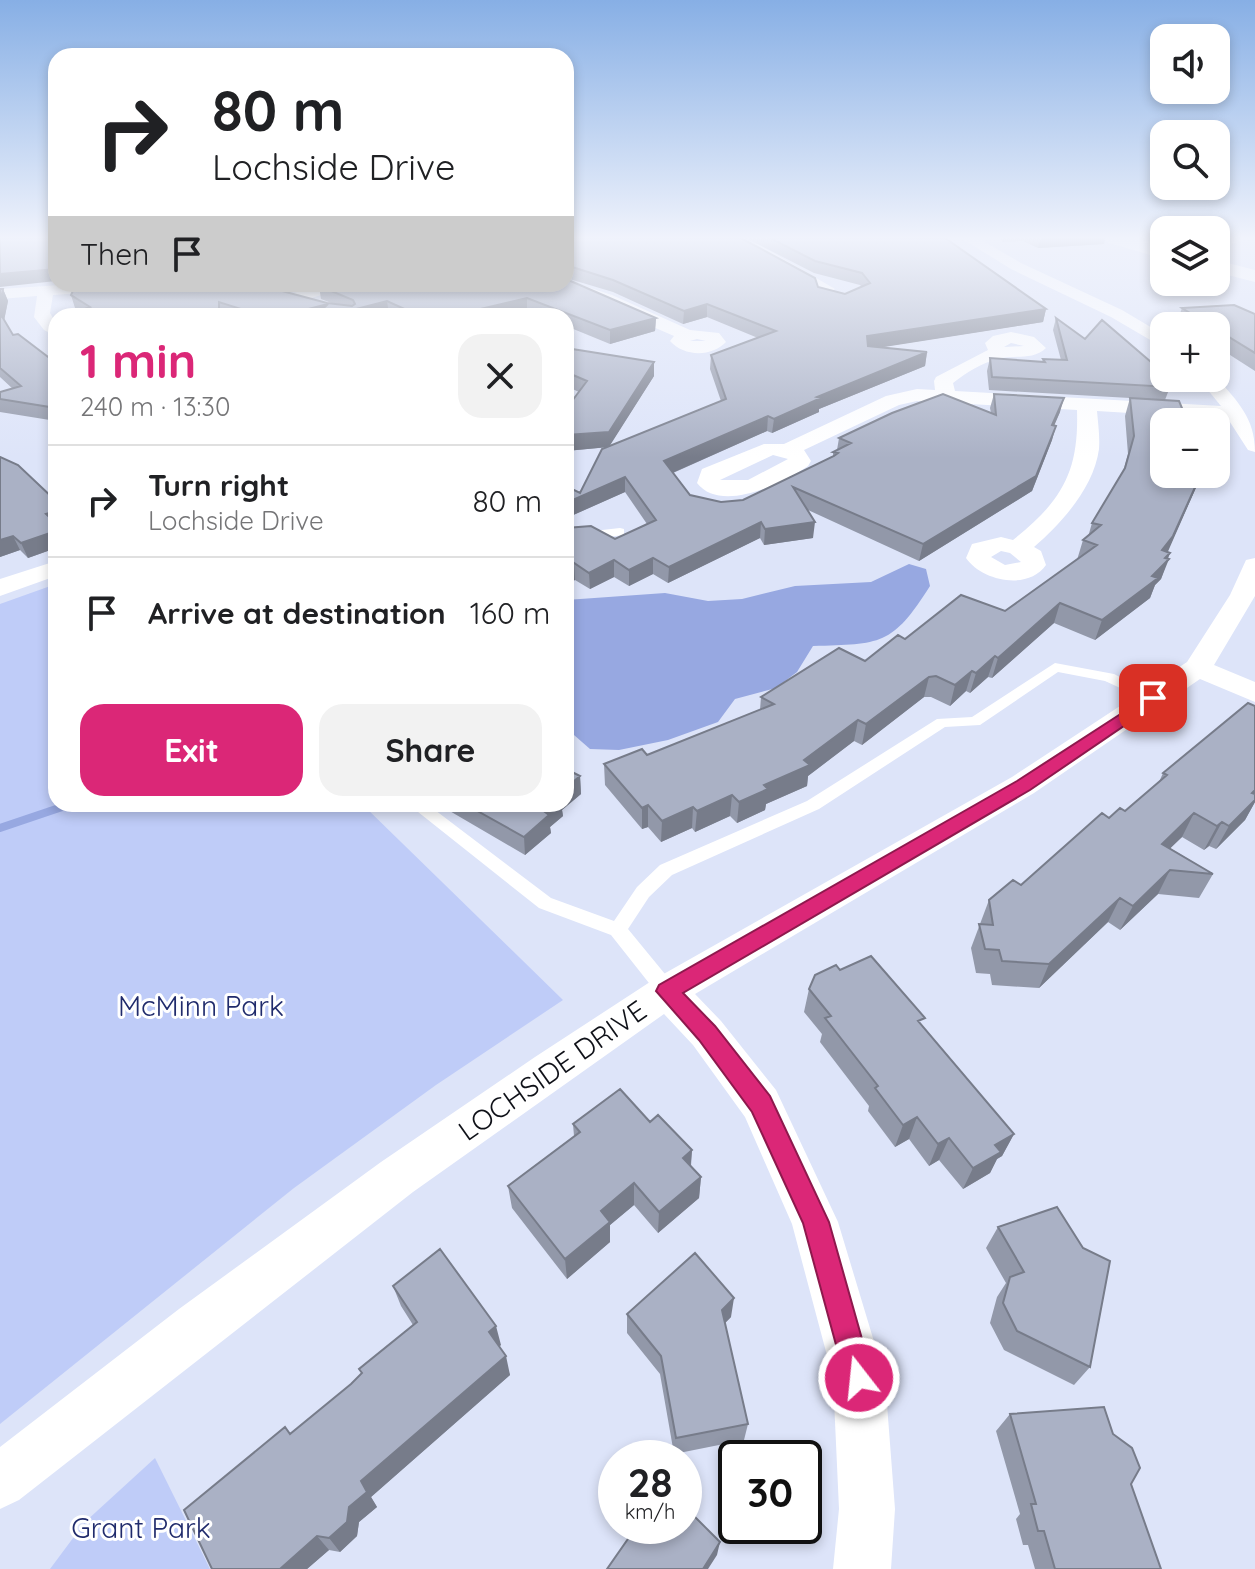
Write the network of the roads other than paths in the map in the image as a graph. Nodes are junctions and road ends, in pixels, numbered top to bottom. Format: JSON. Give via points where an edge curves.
{"nodes":[{"id":1,"x":635,"y":311,"type":"edge"},
{"id":2,"x":1111,"y":311,"type":"edge"},
{"id":3,"x":686,"y":335,"type":"dead end"},
{"id":4,"x":1150,"y":335,"type":"edge"},
{"id":5,"x":998,"y":353,"type":"dead end"},
{"id":6,"x":1218,"y":392,"type":"edge"},
{"id":7,"x":946,"y":396,"type":"junction"},
{"id":8,"x":1087,"y":406,"type":"junction"},
{"id":9,"x":1234,"y":413,"type":"junction"},
{"id":10,"x":1255,"y":446,"type":"edge"},
{"id":11,"x":788,"y":450,"type":"dead end"},
{"id":12,"x":620,"y":532,"type":"dead end"},
{"id":13,"x":574,"y":537,"type":"edge"},
{"id":14,"x":1018,"y":548,"type":"dead end"},
{"id":15,"x":1255,"y":565,"type":"edge"},
{"id":16,"x":48,"y":571,"type":"edge"},
{"id":17,"x":0,"y":588,"type":"edge"},
{"id":18,"x":1198,"y":668,"type":"junction"},
{"id":19,"x":1255,"y":693,"type":"edge"},
{"id":20,"x":1153,"y":698,"type":"junction"},
{"id":21,"x":426,"y":812,"type":"edge"},
{"id":22,"x":618,"y":930,"type":"junction"},
{"id":23,"x":667,"y":991,"type":"junction"},
{"id":24,"x":0,"y":1481,"type":"edge"},
{"id":25,"x":862,"y":1569,"type":"edge"}],
"edges":[{"from":1,"to":3,"type":"street"},
{"from":2,"to":4,"type":"street"},
{"from":5,"to":7,"type":"street","via":[[943,381]]},
{"from":6,"to":9,"type":"street"},
{"from":7,"to":8,"type":"street"},
{"from":7,"to":11,"type":"street","via":[[893,400]]},
{"from":8,"to":9,"type":"street"},
{"from":8,"to":14,"type":"street","via":[[1088,449],[1081,471],[1052,514]]},
{"from":9,"to":10,"type":"street"},
{"from":12,"to":13,"type":"lane"},
{"from":15,"to":18,"type":"street","name":"LOCHSIDE DRIVE","via":[[1243,595]]},
{"from":16,"to":17,"type":"street"},
{"from":18,"to":19,"type":"street"},
{"from":18,"to":20,"type":"street","name":"LOCHSIDE DRIVE"},
{"from":20,"to":22,"type":"lane","via":[[1109,677],[1055,667],[975,722],[942,722],[813,805],[666,870],[643,892]]},
{"from":20,"to":23,"type":"street","name":"LOCHSIDE DRIVE","via":[[1023,785]]},
{"from":21,"to":22,"type":"lane","via":[[545,903]]},
{"from":22,"to":23,"type":"lane"},
{"from":23,"to":24,"type":"street","name":"LOCHSIDE DRIVE","via":[[397,1177]]},
{"from":23,"to":25,"type":"street","via":[[761,1104],[815,1222],[859,1378],[867,1509]]}]}
